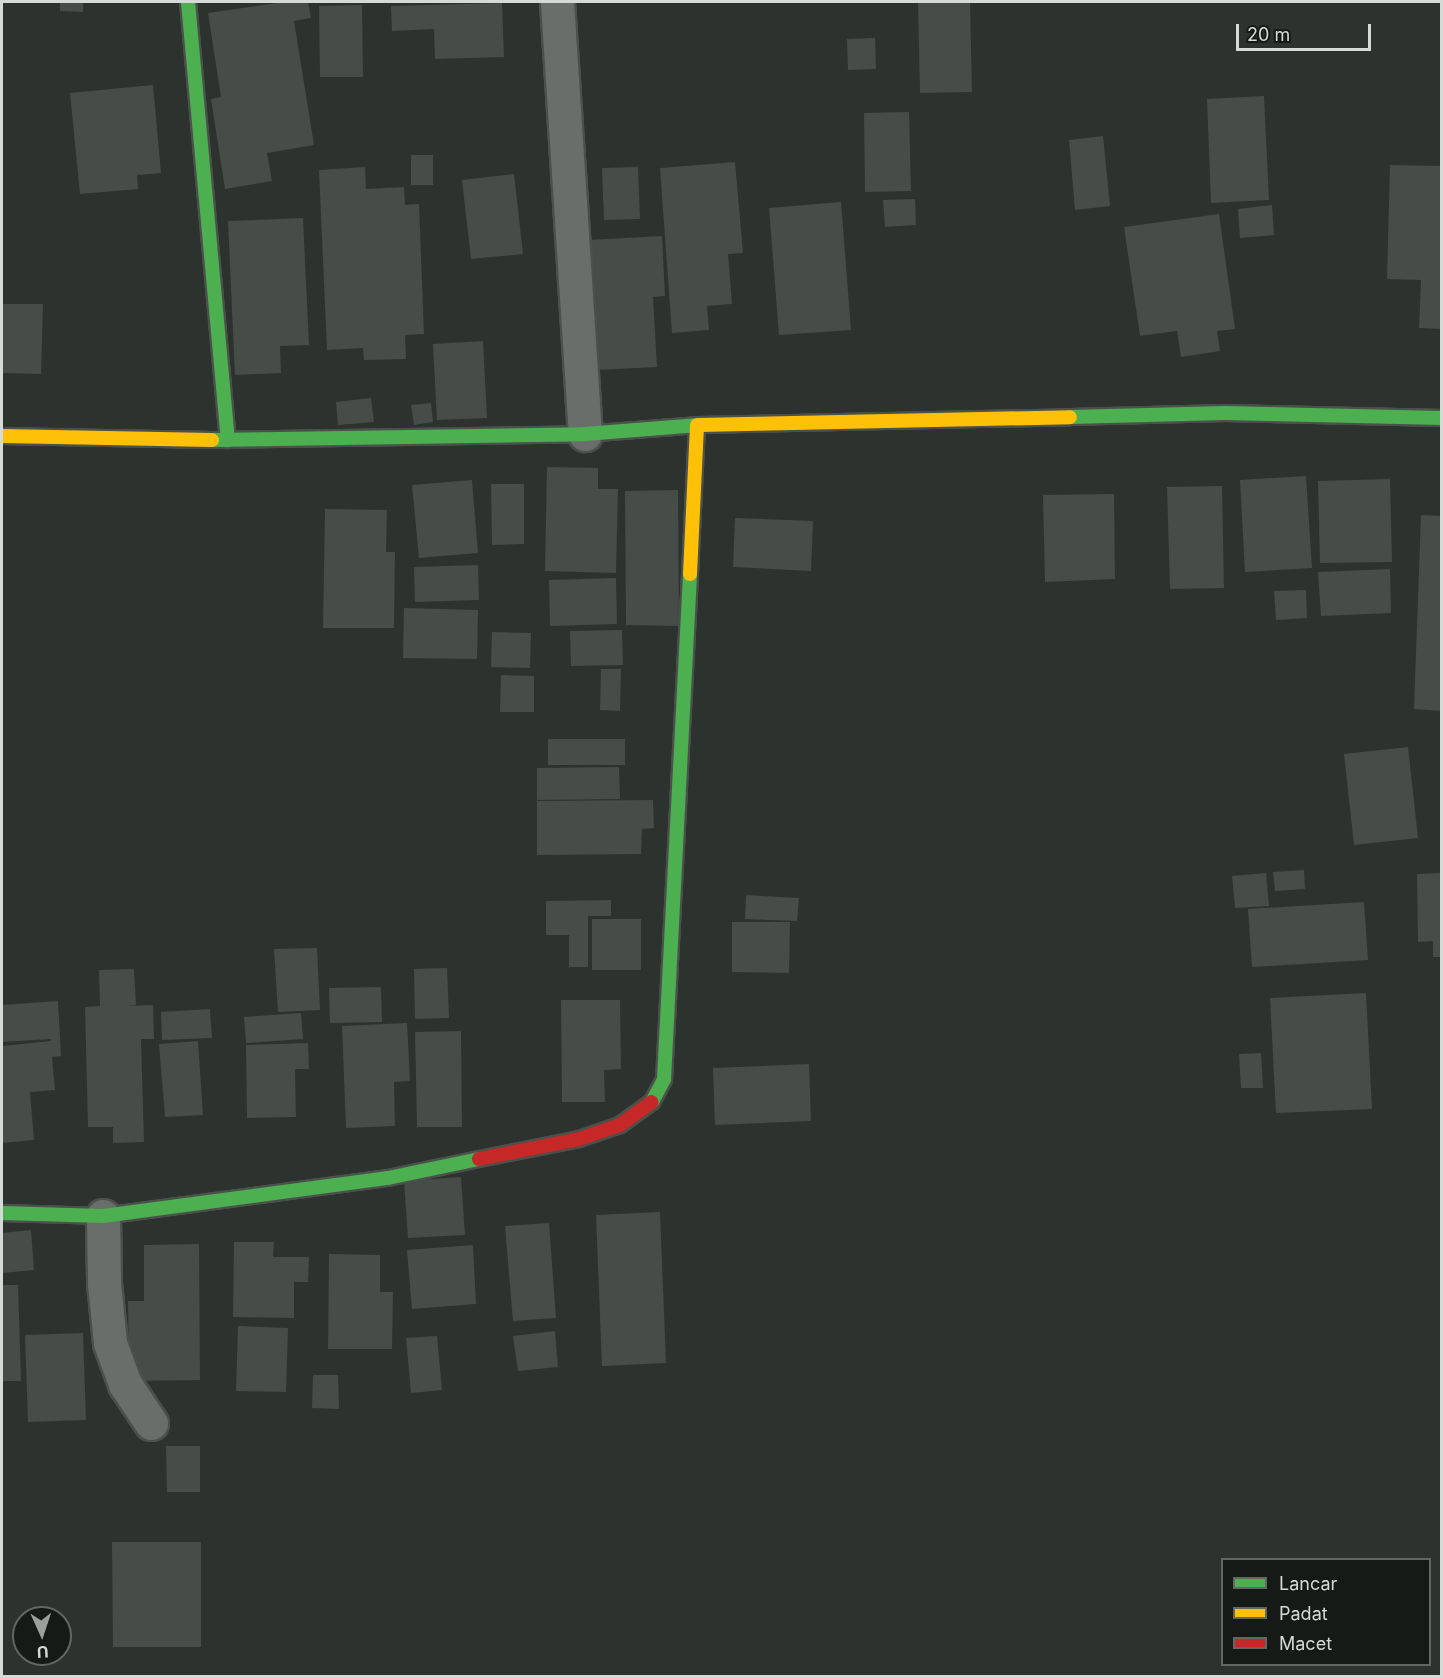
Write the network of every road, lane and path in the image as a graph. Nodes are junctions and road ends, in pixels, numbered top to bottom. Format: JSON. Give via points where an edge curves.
{"nodes":[{"id":1,"x":188,"y":2,"type":"edge"},
{"id":2,"x":557,"y":2,"type":"edge"},
{"id":3,"x":1442,"y":418,"type":"edge"},
{"id":4,"x":697,"y":425,"type":"junction"},
{"id":5,"x":585,"y":434,"type":"junction"},
{"id":6,"x":2,"y":435,"type":"edge"},
{"id":7,"x":228,"y":440,"type":"junction"},
{"id":8,"x":2,"y":1213,"type":"edge"},
{"id":9,"x":103,"y":1216,"type":"junction"},
{"id":10,"x":151,"y":1423,"type":"dead end"}],
"edges":[{"from":1,"to":7,"type":"street"},
{"from":2,"to":5,"type":"street"},
{"from":3,"to":4,"type":"street","via":[[1225,413]]},
{"from":4,"to":5,"type":"street"},
{"from":4,"to":9,"type":"street","via":[[664,1079],[657,1097],[620,1125],[568,1142],[388,1178]]},
{"from":5,"to":7,"type":"street"},
{"from":6,"to":7,"type":"street"},
{"from":8,"to":9,"type":"street"},
{"from":9,"to":10,"type":"street","via":[[110,1343],[124,1384]]}]}
